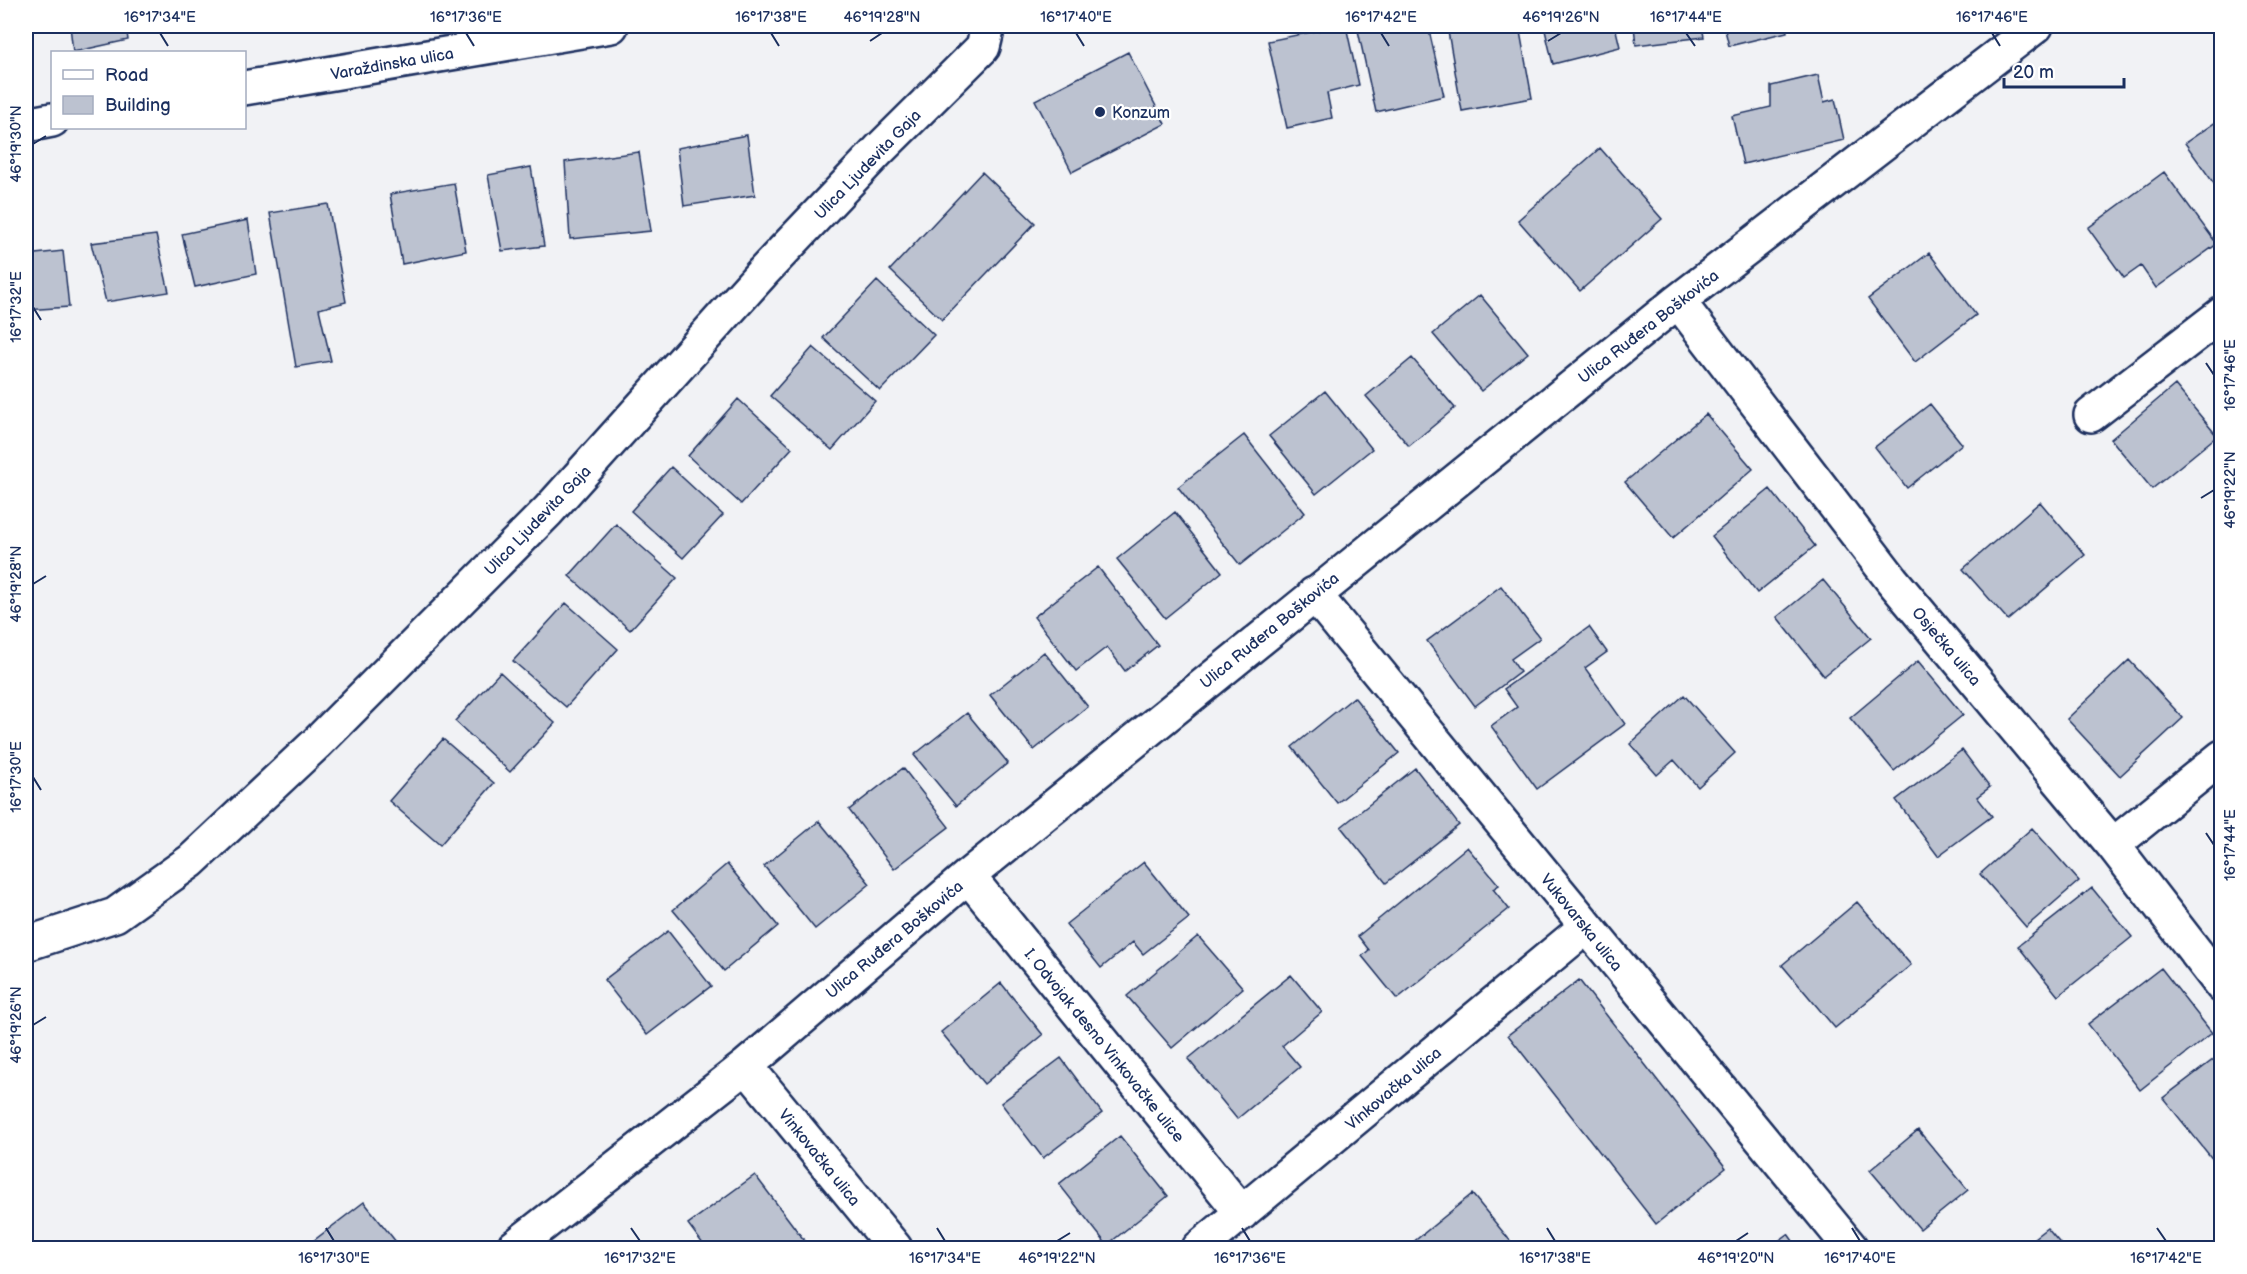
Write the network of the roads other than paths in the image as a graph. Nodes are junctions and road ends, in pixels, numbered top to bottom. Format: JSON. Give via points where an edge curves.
{"nodes":[{"id":1,"x":611,"y":26,"type":"edge"},
{"id":2,"x":988,"y":26,"type":"edge"},
{"id":3,"x":2036,"y":26,"type":"edge"},
{"id":4,"x":246,"y":88,"type":"edge"},
{"id":5,"x":51,"y":120,"type":"edge"},
{"id":6,"x":26,"y":125,"type":"edge"},
{"id":7,"x":1678,"y":301,"type":"junction"},
{"id":8,"x":2222,"y":314,"type":"edge"},
{"id":9,"x":2091,"y":415,"type":"dead end"},
{"id":10,"x":1314,"y":594,"type":"junction"},
{"id":11,"x":2222,"y":757,"type":"edge"},
{"id":12,"x":2113,"y":845,"type":"junction"},
{"id":13,"x":968,"y":876,"type":"junction"},
{"id":14,"x":1586,"y":927,"type":"junction"},
{"id":15,"x":26,"y":944,"type":"edge"},
{"id":16,"x":2222,"y":986,"type":"edge"},
{"id":17,"x":746,"y":1066,"type":"junction"},
{"id":18,"x":1242,"y":1213,"type":"junction"},
{"id":19,"x":513,"y":1248,"type":"edge"},
{"id":20,"x":895,"y":1248,"type":"edge"},
{"id":21,"x":1199,"y":1248,"type":"edge"},
{"id":22,"x":1851,"y":1248,"type":"edge"}],
"edges":[{"from":1,"to":4,"type":"street","name":"Varaždinska ulica"},
{"from":2,"to":15,"type":"street","name":"Ulica Ljudevita Gaja","via":[[983,46],[763,272],[548,511],[316,744],[191,861],[115,915]]},
{"from":3,"to":7,"type":"street","name":"Ulica Ruđera Boškovića"},
{"from":5,"to":6,"type":"street"},
{"from":7,"to":10,"type":"street","name":"Ulica Ruđera Boškovića"},
{"from":7,"to":12,"type":"street","name":"Osječka ulica","via":[[1892,580]]},
{"from":8,"to":9,"type":"street"},
{"from":10,"to":13,"type":"street","name":"Ulica Ruđera Boškovića"},
{"from":10,"to":14,"type":"street","name":"Vukovarska ulica"},
{"from":11,"to":12,"type":"street"},
{"from":12,"to":16,"type":"street","name":"Osječka ulica"},
{"from":13,"to":17,"type":"street","name":"Ulica Ruđera Boškovića"},
{"from":13,"to":18,"type":"street","name":"I. Odvojak desno Vinkovačke ulice"},
{"from":14,"to":18,"type":"street","name":"Vinkovačka ulica"},
{"from":14,"to":22,"type":"street","name":"Vukovarska ulica"},
{"from":17,"to":19,"type":"street","name":"Ulica Ruđera Boškovića"},
{"from":17,"to":20,"type":"street","name":"Vinkovačka ulica"},
{"from":18,"to":21,"type":"street","name":"Vinkovačka ulica"}]}
